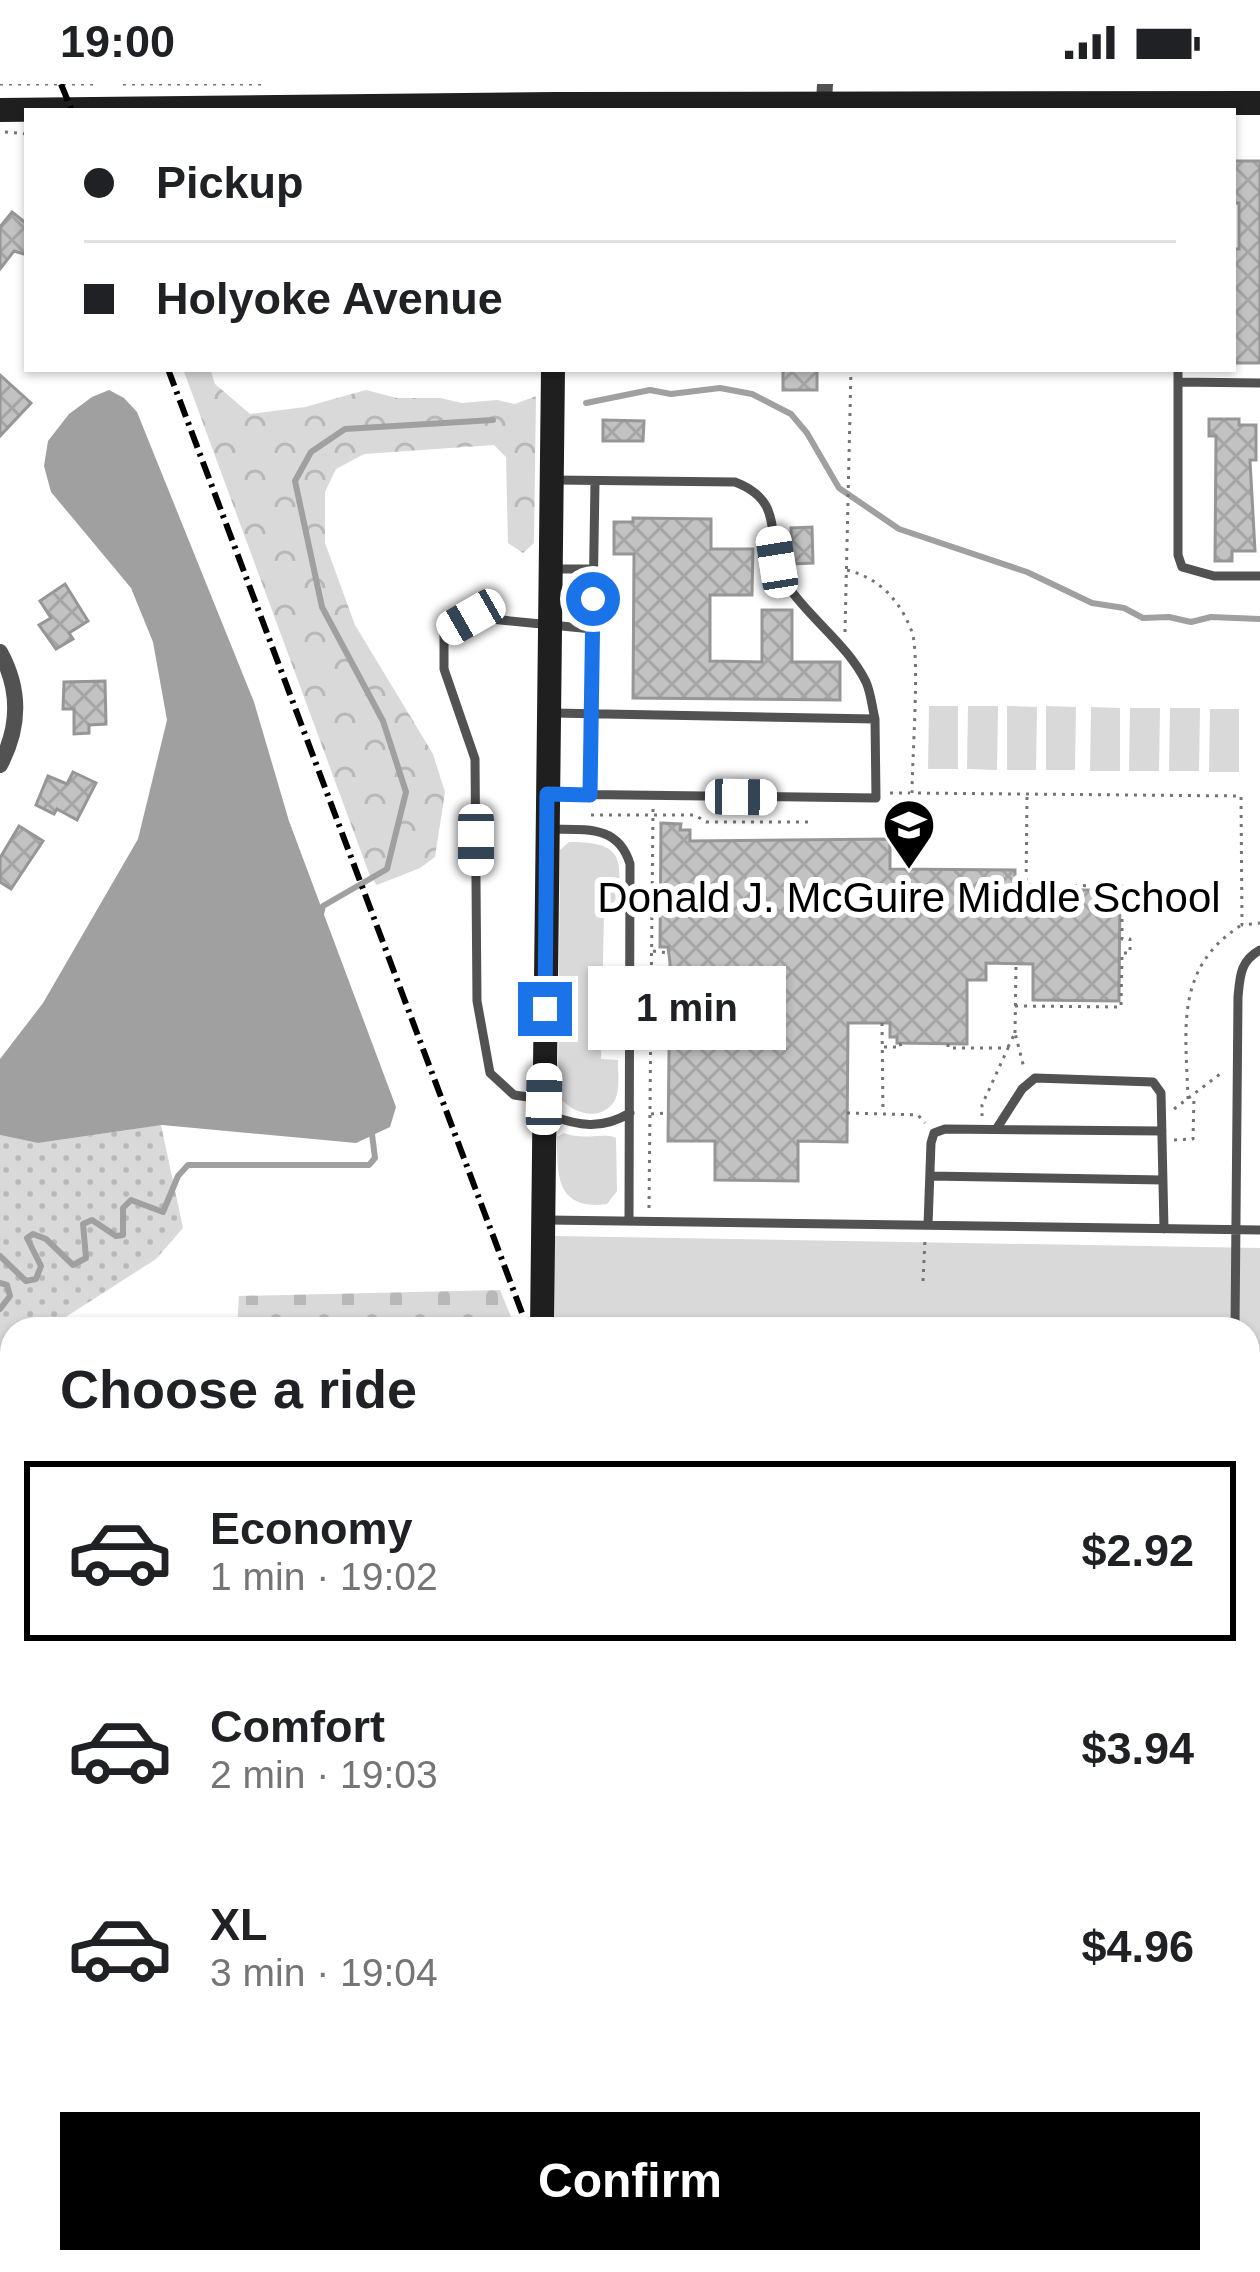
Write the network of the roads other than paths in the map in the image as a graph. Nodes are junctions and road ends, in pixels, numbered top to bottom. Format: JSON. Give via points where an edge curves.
{"nodes":[{"id":1,"x":657,"y":94,"type":"edge"},
{"id":2,"x":825,"y":94,"type":"edge"},
{"id":3,"x":1031,"y":94,"type":"edge"},
{"id":4,"x":280,"y":96,"type":"edge"},
{"id":5,"x":556,"y":100,"type":"edge"},
{"id":6,"x":1260,"y":103,"type":"edge"},
{"id":7,"x":709,"y":107,"type":"edge"},
{"id":8,"x":956,"y":107,"type":"edge"},
{"id":9,"x":1200,"y":107,"type":"edge"},
{"id":10,"x":40,"y":108,"type":"edge"},
{"id":11,"x":553,"y":372,"type":"edge"},
{"id":12,"x":1178,"y":372,"type":"edge"},
{"id":13,"x":1178,"y":382,"type":"junction"},
{"id":14,"x":1260,"y":383,"type":"edge"},
{"id":15,"x":550,"y":479,"type":"junction"},
{"id":16,"x":596,"y":482,"type":"junction"},
{"id":17,"x":549,"y":569,"type":"junction"},
{"id":18,"x":593,"y":569,"type":"junction"},
{"id":19,"x":1260,"y":576,"type":"edge"},
{"id":20,"x":549,"y":628,"type":"junction"},
{"id":21,"x":592,"y":629,"type":"junction"},
{"id":22,"x":0,"y":652,"type":"edge"},
{"id":23,"x":548,"y":713,"type":"junction"},
{"id":24,"x":590,"y":714,"type":"junction"},
{"id":25,"x":875,"y":719,"type":"junction"},
{"id":26,"x":0,"y":765,"type":"edge"},
{"id":27,"x":555,"y":794,"type":"junction"},
{"id":28,"x":590,"y":795,"type":"junction"},
{"id":29,"x":547,"y":829,"type":"junction"},
{"id":30,"x":1260,"y":950,"type":"edge"},
{"id":31,"x":544,"y":1106,"type":"junction"},
{"id":32,"x":630,"y":1113,"type":"junction"},
{"id":33,"x":997,"y":1128,"type":"junction"},
{"id":34,"x":1162,"y":1136,"type":"junction"},
{"id":35,"x":930,"y":1176,"type":"junction"},
{"id":36,"x":1163,"y":1180,"type":"junction"},
{"id":37,"x":543,"y":1220,"type":"junction"},
{"id":38,"x":629,"y":1221,"type":"junction"},
{"id":39,"x":928,"y":1226,"type":"junction"},
{"id":40,"x":1164,"y":1229,"type":"junction"},
{"id":41,"x":1235,"y":1230,"type":"junction"},
{"id":42,"x":1260,"y":1230,"type":"edge"},
{"id":43,"x":542,"y":1317,"type":"edge"},
{"id":44,"x":1235,"y":1317,"type":"edge"}],
"edges":[{"from":1,"to":5,"type":"street"},
{"from":1,"to":7,"type":"street"},
{"from":2,"to":7,"type":"street"},
{"from":2,"to":8,"type":"street"},
{"from":3,"to":8,"type":"street"},
{"from":3,"to":9,"type":"street"},
{"from":4,"to":5,"type":"street"},
{"from":4,"to":10,"type":"street"},
{"from":6,"to":9,"type":"street"},
{"from":11,"to":15,"type":"street"},
{"from":12,"to":13,"type":"lane"},
{"from":13,"to":14,"type":"lane"},
{"from":13,"to":19,"type":"lane","via":[[1182,567]]},
{"from":15,"to":16,"type":"lane"},
{"from":15,"to":17,"type":"street"},
{"from":16,"to":18,"type":"lane"},
{"from":16,"to":25,"type":"lane","via":[[735,482],[755,490],[769,507],[786,583],[867,683]]},
{"from":17,"to":18,"type":"lane"},
{"from":17,"to":20,"type":"street"},
{"from":18,"to":21,"type":"lane"},
{"from":20,"to":21,"type":"lane"},
{"from":20,"to":23,"type":"street"},
{"from":20,"to":31,"type":"lane","via":[[471,617],[444,633],[444,670],[475,759],[477,1000],[490,1073],[514,1095]]},
{"from":21,"to":24,"type":"lane"},
{"from":22,"to":26,"type":"street","via":[[16,706]]},
{"from":23,"to":24,"type":"lane"},
{"from":23,"to":27,"type":"street"},
{"from":24,"to":25,"type":"lane"},
{"from":24,"to":28,"type":"lane"},
{"from":25,"to":28,"type":"lane","via":[[876,799]]},
{"from":27,"to":28,"type":"lane"},
{"from":27,"to":29,"type":"street"},
{"from":29,"to":31,"type":"street"},
{"from":29,"to":32,"type":"lane","via":[[609,832],[626,848]]},
{"from":30,"to":41,"type":"lane","via":[[1240,971]]},
{"from":31,"to":32,"type":"lane","via":[[594,1126]]},
{"from":31,"to":37,"type":"street"},
{"from":32,"to":38,"type":"lane"},
{"from":33,"to":34,"type":"lane"},
{"from":33,"to":34,"type":"lane","via":[[1035,1078],[1154,1082]]},
{"from":33,"to":35,"type":"lane","via":[[934,1133]]},
{"from":34,"to":36,"type":"lane"},
{"from":35,"to":36,"type":"lane"},
{"from":35,"to":39,"type":"lane"},
{"from":36,"to":40,"type":"lane"},
{"from":37,"to":38,"type":"lane"},
{"from":37,"to":43,"type":"street"},
{"from":38,"to":39,"type":"lane"},
{"from":39,"to":40,"type":"lane"},
{"from":40,"to":41,"type":"lane"},
{"from":41,"to":42,"type":"lane"},
{"from":41,"to":44,"type":"lane"}]}
